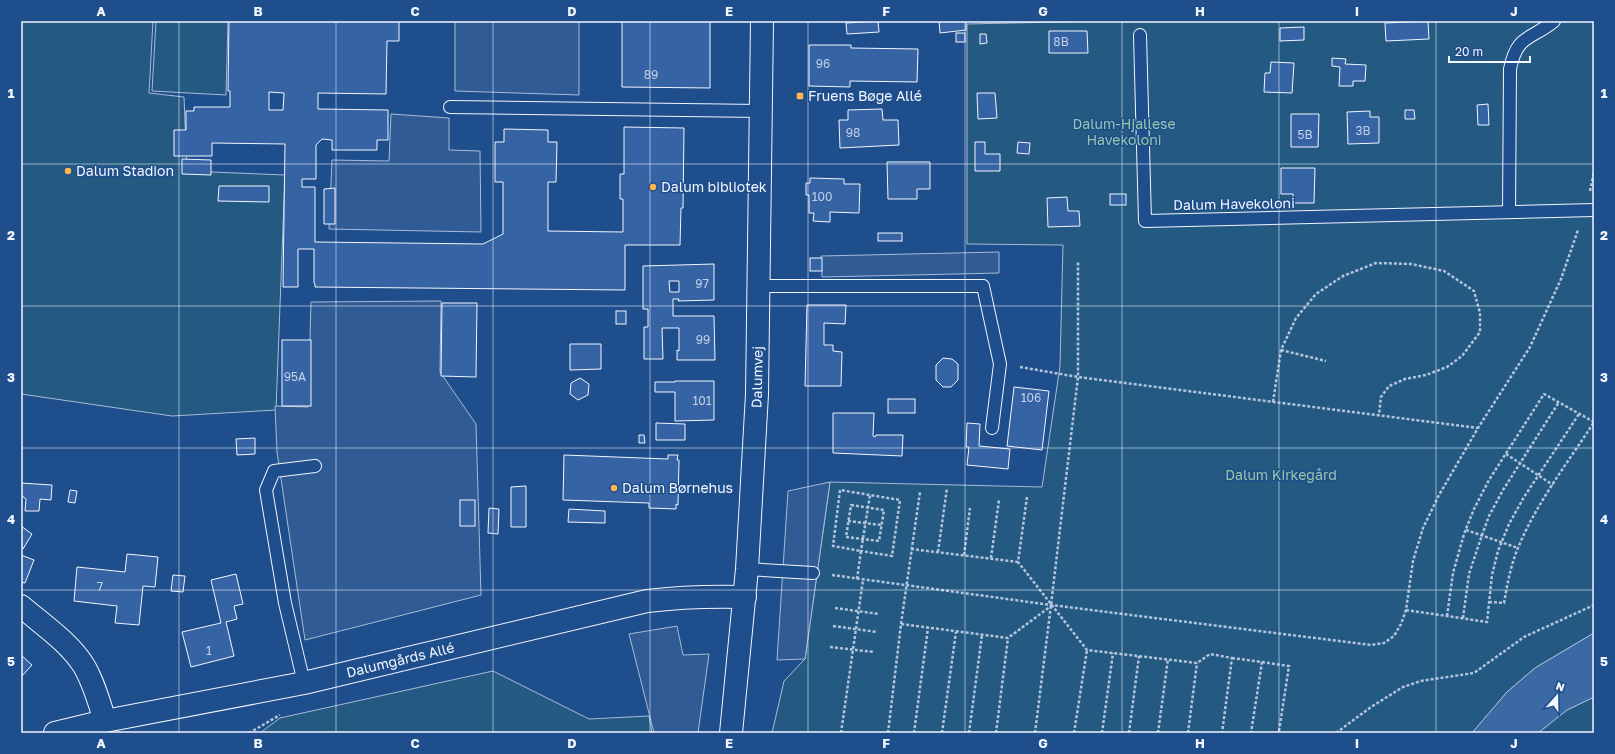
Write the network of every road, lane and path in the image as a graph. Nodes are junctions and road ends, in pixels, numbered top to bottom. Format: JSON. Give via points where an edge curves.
{"nodes":[{"id":1,"x":762,"y":21,"type":"edge"},
{"id":2,"x":1554,"y":21,"type":"edge"},
{"id":3,"x":1140,"y":35,"type":"dead end"},
{"id":4,"x":450,"y":107,"type":"dead end"},
{"id":5,"x":761,"y":111,"type":"junction"},
{"id":6,"x":1590,"y":210,"type":"edge"},
{"id":7,"x":1509,"y":212,"type":"junction"},
{"id":8,"x":1078,"y":261,"type":"dead end"},
{"id":9,"x":758,"y":286,"type":"junction"},
{"id":10,"x":1281,"y":350,"type":"junction"},
{"id":11,"x":1326,"y":361,"type":"dead end"},
{"id":12,"x":1000,"y":364,"type":"junction"},
{"id":13,"x":1078,"y":377,"type":"junction"},
{"id":14,"x":1274,"y":402,"type":"junction"},
{"id":15,"x":1559,"y":402,"type":"junction"},
{"id":16,"x":1579,"y":414,"type":"junction"},
{"id":17,"x":1379,"y":415,"type":"junction"},
{"id":18,"x":1594,"y":422,"type":"edge"},
{"id":19,"x":992,"y":428,"type":"dead end"},
{"id":20,"x":1478,"y":428,"type":"junction"},
{"id":21,"x":1506,"y":454,"type":"junction"},
{"id":22,"x":1520,"y":463,"type":"junction"},
{"id":23,"x":316,"y":466,"type":"dead end"},
{"id":24,"x":1538,"y":476,"type":"junction"},
{"id":25,"x":1553,"y":485,"type":"junction"},
{"id":26,"x":947,"y":488,"type":"dead end"},
{"id":27,"x":920,"y":492,"type":"dead end"},
{"id":28,"x":870,"y":495,"type":"junction"},
{"id":29,"x":1027,"y":497,"type":"dead end"},
{"id":30,"x":999,"y":500,"type":"dead end"},
{"id":31,"x":867,"y":508,"type":"junction"},
{"id":32,"x":970,"y":508,"type":"dead end"},
{"id":33,"x":848,"y":521,"type":"junction"},
{"id":34,"x":865,"y":523,"type":"junction"},
{"id":35,"x":882,"y":525,"type":"junction"},
{"id":36,"x":1466,"y":530,"type":"junction"},
{"id":37,"x":1481,"y":536,"type":"junction"},
{"id":38,"x":863,"y":539,"type":"junction"},
{"id":39,"x":1501,"y":542,"type":"junction"},
{"id":40,"x":1518,"y":548,"type":"junction"},
{"id":41,"x":911,"y":549,"type":"junction"},
{"id":42,"x":861,"y":551,"type":"junction"},
{"id":43,"x":938,"y":552,"type":"junction"},
{"id":44,"x":964,"y":555,"type":"junction"},
{"id":45,"x":991,"y":558,"type":"junction"},
{"id":46,"x":1018,"y":562,"type":"junction"},
{"id":47,"x":747,"y":569,"type":"junction"},
{"id":48,"x":813,"y":573,"type":"joint"},
{"id":49,"x":857,"y":579,"type":"junction"},
{"id":50,"x":863,"y":580,"type":"junction"},
{"id":51,"x":906,"y":586,"type":"junction"},
{"id":52,"x":745,"y":597,"type":"junction"},
{"id":53,"x":1489,"y":602,"type":"junction"},
{"id":54,"x":1051,"y":605,"type":"junction"},
{"id":55,"x":1594,"y":605,"type":"edge"},
{"id":56,"x":21,"y":606,"type":"edge"},
{"id":57,"x":835,"y":608,"type":"dead end"},
{"id":58,"x":1406,"y":610,"type":"junction"},
{"id":59,"x":858,"y":611,"type":"junction"},
{"id":60,"x":879,"y":614,"type":"dead end"},
{"id":61,"x":1447,"y":616,"type":"junction"},
{"id":62,"x":1463,"y":618,"type":"junction"},
{"id":63,"x":901,"y":624,"type":"junction"},
{"id":64,"x":833,"y":626,"type":"dead end"},
{"id":65,"x":928,"y":628,"type":"junction"},
{"id":66,"x":856,"y":629,"type":"junction"},
{"id":67,"x":878,"y":632,"type":"dead end"},
{"id":68,"x":956,"y":632,"type":"junction"},
{"id":69,"x":982,"y":635,"type":"junction"},
{"id":70,"x":1008,"y":638,"type":"junction"},
{"id":71,"x":830,"y":646,"type":"dead end"},
{"id":72,"x":853,"y":650,"type":"junction"},
{"id":73,"x":1087,"y":650,"type":"junction"},
{"id":74,"x":874,"y":652,"type":"dead end"},
{"id":75,"x":1113,"y":653,"type":"junction"},
{"id":76,"x":1139,"y":656,"type":"junction"},
{"id":77,"x":1232,"y":658,"type":"junction"},
{"id":78,"x":1168,"y":659,"type":"junction"},
{"id":79,"x":1262,"y":662,"type":"junction"},
{"id":80,"x":1197,"y":663,"type":"junction"},
{"id":81,"x":304,"y":683,"type":"junction"},
{"id":82,"x":105,"y":721,"type":"junction"},
{"id":83,"x":1278,"y":731,"type":"dead end"},
{"id":84,"x":55,"y":733,"type":"edge"},
{"id":85,"x":731,"y":733,"type":"edge"},
{"id":86,"x":841,"y":733,"type":"edge"},
{"id":87,"x":888,"y":733,"type":"edge"},
{"id":88,"x":914,"y":733,"type":"edge"},
{"id":89,"x":942,"y":733,"type":"edge"},
{"id":90,"x":969,"y":733,"type":"edge"},
{"id":91,"x":996,"y":733,"type":"edge"},
{"id":92,"x":1035,"y":733,"type":"edge"},
{"id":93,"x":1074,"y":733,"type":"edge"},
{"id":94,"x":1102,"y":733,"type":"edge"},
{"id":95,"x":1129,"y":733,"type":"edge"},
{"id":96,"x":1158,"y":733,"type":"edge"},
{"id":97,"x":1188,"y":733,"type":"edge"},
{"id":98,"x":1222,"y":733,"type":"edge"},
{"id":99,"x":1251,"y":733,"type":"edge"},
{"id":100,"x":1336,"y":733,"type":"edge"}],
"edges":[{"from":1,"to":5,"type":"street","name":"Dalumvej"},
{"from":2,"to":7,"type":"lane","via":[[1524,40],[1513,56],[1510,69]]},
{"from":3,"to":7,"type":"lane","name":"Dalum Havekoloni","via":[[1145,221]]},
{"from":4,"to":5,"type":"lane"},
{"from":5,"to":9,"type":"street","name":"Dalumvej"},
{"from":6,"to":7,"type":"lane","name":"Dalum Havekoloni"},
{"from":6,"to":20,"type":"path","via":[[1530,346]]},
{"from":8,"to":13,"type":"path"},
{"from":9,"to":12,"type":"lane","via":[[983,286]]},
{"from":9,"to":47,"type":"street","name":"Dalumvej","via":[[757,394]]},
{"from":10,"to":11,"type":"path"},
{"from":10,"to":14,"type":"path"},
{"from":10,"to":17,"type":"path","via":[[1296,318],[1316,294],[1342,276],[1376,263],[1411,264],[1444,271],[1474,291],[1480,313],[1480,332],[1462,356],[1447,367],[1389,386],[1381,397]]},
{"from":12,"to":13,"type":"path"},
{"from":12,"to":19,"type":"lane"},
{"from":13,"to":14,"type":"path"},
{"from":13,"to":54,"type":"path"},
{"from":14,"to":17,"type":"path"},
{"from":15,"to":16,"type":"path"},
{"from":15,"to":21,"type":"path","via":[[1544,394]]},
{"from":15,"to":22,"type":"path"},
{"from":16,"to":18,"type":"path"},
{"from":16,"to":24,"type":"path"},
{"from":17,"to":20,"type":"path"},
{"from":18,"to":25,"type":"path"},
{"from":20,"to":58,"type":"path","via":[[1423,528],[1413,561]]},
{"from":21,"to":22,"type":"path"},
{"from":21,"to":36,"type":"path","via":[[1486,485]]},
{"from":22,"to":24,"type":"path"},
{"from":22,"to":37,"type":"path","via":[[1496,503]]},
{"from":23,"to":81,"type":"lane","via":[[274,471],[266,490],[285,603]]},
{"from":24,"to":25,"type":"path"},
{"from":24,"to":39,"type":"path"},
{"from":25,"to":40,"type":"path"},
{"from":26,"to":43,"type":"path"},
{"from":27,"to":41,"type":"path"},
{"from":28,"to":31,"type":"path"},
{"from":28,"to":42,"type":"path","via":[[840,490],[832,546]]},
{"from":28,"to":42,"type":"path","via":[[900,500],[892,556]]},
{"from":29,"to":46,"type":"path"},
{"from":30,"to":45,"type":"path"},
{"from":31,"to":33,"type":"path","via":[[851,505]]},
{"from":31,"to":34,"type":"path"},
{"from":31,"to":35,"type":"path","via":[[884,510]]},
{"from":32,"to":44,"type":"path"},
{"from":33,"to":34,"type":"path"},
{"from":33,"to":38,"type":"path","via":[[846,537]]},
{"from":34,"to":35,"type":"path"},
{"from":34,"to":38,"type":"path"},
{"from":35,"to":38,"type":"path","via":[[879,541]]},
{"from":36,"to":37,"type":"path"},
{"from":36,"to":61,"type":"path","via":[[1453,573]]},
{"from":37,"to":39,"type":"path"},
{"from":37,"to":62,"type":"path","via":[[1469,574]]},
{"from":38,"to":42,"type":"path"},
{"from":39,"to":40,"type":"path"},
{"from":39,"to":53,"type":"path","via":[[1492,574]]},
{"from":40,"to":53,"type":"path","via":[[1508,579],[1504,603]]},
{"from":41,"to":43,"type":"path"},
{"from":41,"to":51,"type":"path"},
{"from":42,"to":49,"type":"path"},
{"from":43,"to":44,"type":"path"},
{"from":44,"to":45,"type":"path"},
{"from":45,"to":46,"type":"path"},
{"from":46,"to":54,"type":"path"},
{"from":47,"to":48,"type":"lane"},
{"from":47,"to":52,"type":"street","name":"Dalumvej"},
{"from":48,"to":49,"type":"path"},
{"from":49,"to":50,"type":"path"},
{"from":50,"to":51,"type":"path"},
{"from":50,"to":59,"type":"path"},
{"from":51,"to":54,"type":"path"},
{"from":51,"to":63,"type":"path"},
{"from":52,"to":81,"type":"street","name":"Dalumgårds Allé","via":[[694,597],[647,601]]},
{"from":52,"to":85,"type":"street","name":"Dalumvej"},
{"from":53,"to":62,"type":"path","via":[[1487,622]]},
{"from":54,"to":58,"type":"path","via":[[1371,645],[1384,643],[1394,636]]},
{"from":54,"to":70,"type":"path"},
{"from":54,"to":73,"type":"path"},
{"from":54,"to":92,"type":"path"},
{"from":55,"to":100,"type":"path","via":[[1524,637],[1474,673],[1421,681],[1403,687]]},
{"from":56,"to":82,"type":"street","via":[[69,648],[83,666],[93,684]]},
{"from":57,"to":59,"type":"path"},
{"from":58,"to":61,"type":"path"},
{"from":59,"to":60,"type":"path"},
{"from":59,"to":66,"type":"path"},
{"from":61,"to":62,"type":"path"},
{"from":63,"to":65,"type":"path"},
{"from":63,"to":87,"type":"path"},
{"from":64,"to":66,"type":"path"},
{"from":65,"to":68,"type":"path"},
{"from":65,"to":88,"type":"path"},
{"from":66,"to":67,"type":"path"},
{"from":66,"to":72,"type":"path"},
{"from":68,"to":69,"type":"path"},
{"from":68,"to":89,"type":"path"},
{"from":69,"to":70,"type":"path"},
{"from":69,"to":90,"type":"path"},
{"from":70,"to":91,"type":"path"},
{"from":71,"to":72,"type":"path"},
{"from":72,"to":74,"type":"path"},
{"from":72,"to":86,"type":"path"},
{"from":73,"to":75,"type":"path"},
{"from":73,"to":93,"type":"path"},
{"from":75,"to":76,"type":"path"},
{"from":75,"to":94,"type":"path"},
{"from":76,"to":78,"type":"path"},
{"from":76,"to":95,"type":"path"},
{"from":77,"to":79,"type":"path"},
{"from":77,"to":80,"type":"path","via":[[1210,654]]},
{"from":77,"to":98,"type":"path"},
{"from":78,"to":80,"type":"path"},
{"from":78,"to":96,"type":"path"},
{"from":79,"to":83,"type":"path","via":[[1289,666]]},
{"from":79,"to":99,"type":"path"},
{"from":80,"to":97,"type":"path"},
{"from":81,"to":82,"type":"street","name":"Dalumgårds Allé"},
{"from":82,"to":84,"type":"street","name":"Dalumgårds Allé"}]}
